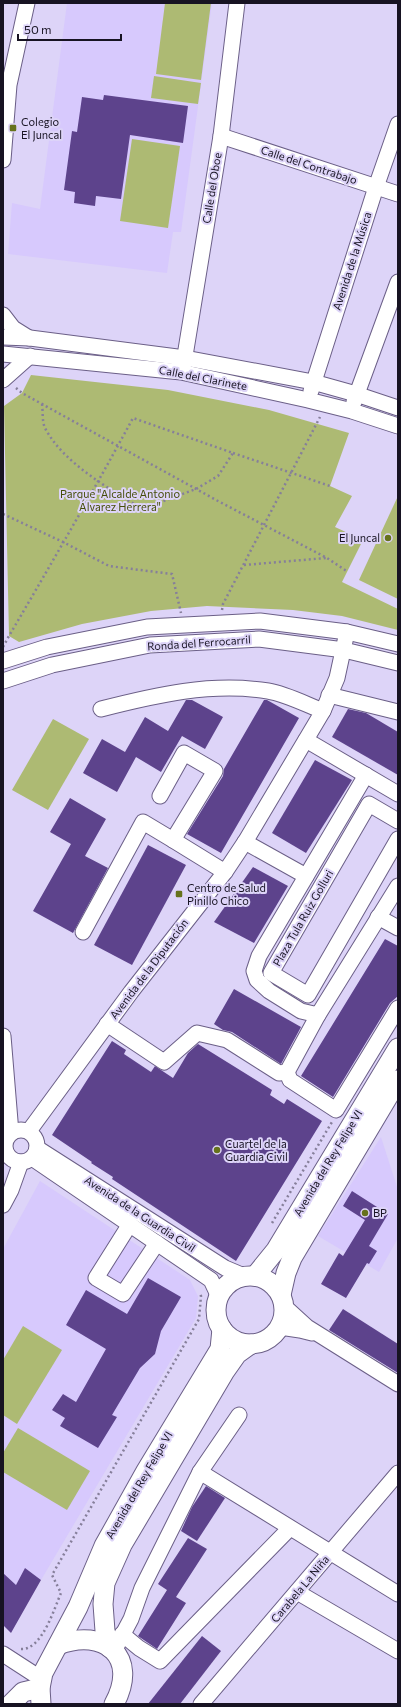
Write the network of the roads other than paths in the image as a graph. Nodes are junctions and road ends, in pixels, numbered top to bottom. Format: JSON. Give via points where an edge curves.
{"nodes":[{"id":1,"x":26,"y":3,"type":"edge"},
{"id":2,"x":237,"y":3,"type":"edge"},
{"id":3,"x":5,"y":106,"type":"edge"},
{"id":4,"x":398,"y":124,"type":"edge"},
{"id":5,"x":220,"y":136,"type":"junction"},
{"id":6,"x":3,"y":160,"type":"edge"},
{"id":7,"x":376,"y":187,"type":"junction"},
{"id":8,"x":398,"y":194,"type":"edge"},
{"id":9,"x":398,"y":282,"type":"edge"},
{"id":10,"x":3,"y":315,"type":"edge"},
{"id":11,"x":3,"y":337,"type":"edge"},
{"id":12,"x":30,"y":338,"type":"junction"},
{"id":13,"x":3,"y":354,"type":"edge"},
{"id":14,"x":30,"y":356,"type":"junction"},
{"id":15,"x":183,"y":365,"type":"junction"},
{"id":16,"x":4,"y":379,"type":"edge"},
{"id":17,"x":313,"y":382,"type":"junction"},
{"id":18,"x":356,"y":394,"type":"junction"},
{"id":19,"x":308,"y":400,"type":"junction"},
{"id":20,"x":398,"y":408,"type":"edge"},
{"id":21,"x":352,"y":411,"type":"junction"},
{"id":22,"x":398,"y":426,"type":"edge"},
{"id":23,"x":347,"y":632,"type":"junction"},
{"id":24,"x":398,"y":644,"type":"edge"},
{"id":25,"x":344,"y":650,"type":"junction"},
{"id":26,"x":3,"y":662,"type":"edge"},
{"id":27,"x":398,"y":663,"type":"edge"},
{"id":28,"x":3,"y":681,"type":"edge"},
{"id":29,"x":329,"y":695,"type":"junction"},
{"id":30,"x":101,"y":709,"type":"dead end"},
{"id":31,"x":323,"y":711,"type":"junction"},
{"id":32,"x":398,"y":712,"type":"edge"},
{"id":33,"x":306,"y":740,"type":"junction"},
{"id":34,"x":366,"y":776,"type":"junction"},
{"id":35,"x":398,"y":794,"type":"edge"},
{"id":36,"x":160,"y":796,"type":"dead end"},
{"id":37,"x":398,"y":820,"type":"edge"},
{"id":38,"x":173,"y":840,"type":"junction"},
{"id":39,"x":398,"y":840,"type":"edge"},
{"id":40,"x":245,"y":842,"type":"junction"},
{"id":41,"x":225,"y":872,"type":"junction"},
{"id":42,"x":306,"y":876,"type":"junction"},
{"id":43,"x":398,"y":886,"type":"edge"},
{"id":44,"x":378,"y":917,"type":"junction"},
{"id":45,"x":398,"y":928,"type":"edge"},
{"id":46,"x":83,"y":932,"type":"dead end"},
{"id":47,"x":398,"y":1008,"type":"edge"},
{"id":48,"x":318,"y":1016,"type":"junction"},
{"id":49,"x":107,"y":1024,"type":"junction"},
{"id":50,"x":3,"y":1036,"type":"edge"},
{"id":51,"x":398,"y":1048,"type":"edge"},
{"id":52,"x":288,"y":1072,"type":"junction"},
{"id":53,"x":398,"y":1080,"type":"edge"},
{"id":54,"x":29,"y":1131,"type":"junction"},
{"id":55,"x":6,"y":1146,"type":"edge"},
{"id":56,"x":30,"y":1156,"type":"junction"},
{"id":57,"x":3,"y":1205,"type":"edge"},
{"id":58,"x":130,"y":1224,"type":"junction"},
{"id":59,"x":157,"y":1243,"type":"junction"},
{"id":60,"x":249,"y":1276,"type":"junction"},
{"id":61,"x":219,"y":1297,"type":"junction"},
{"id":62,"x":283,"y":1300,"type":"junction"},
{"id":63,"x":280,"y":1327,"type":"junction"},
{"id":64,"x":222,"y":1329,"type":"junction"},
{"id":65,"x":322,"y":1337,"type":"junction"},
{"id":66,"x":252,"y":1344,"type":"junction"},
{"id":67,"x":398,"y":1384,"type":"edge"},
{"id":68,"x":239,"y":1415,"type":"dead end"},
{"id":69,"x":200,"y":1472,"type":"junction"},
{"id":70,"x":398,"y":1473,"type":"edge"},
{"id":71,"x":290,"y":1528,"type":"junction"},
{"id":72,"x":330,"y":1553,"type":"junction"},
{"id":73,"x":396,"y":1589,"type":"edge"},
{"id":74,"x":297,"y":1592,"type":"junction"},
{"id":75,"x":115,"y":1644,"type":"junction"},
{"id":76,"x":58,"y":1645,"type":"junction"},
{"id":77,"x":398,"y":1651,"type":"edge"},
{"id":78,"x":3,"y":1654,"type":"edge"},
{"id":79,"x":41,"y":1690,"type":"edge"},
{"id":80,"x":11,"y":1704,"type":"edge"},
{"id":81,"x":114,"y":1704,"type":"edge"},
{"id":82,"x":202,"y":1704,"type":"edge"}],
"edges":[{"from":1,"to":3,"type":"street"},
{"from":2,"to":5,"type":"street","name":"Calle del Oboe"},
{"from":3,"to":6,"type":"street"},
{"from":4,"to":7,"type":"street","name":"Avenida de la Música"},
{"from":5,"to":7,"type":"street","name":"Calle del Contrabajo"},
{"from":5,"to":15,"type":"street","name":"Calle del Oboe"},
{"from":7,"to":8,"type":"street","name":"Calle del Contrabajo"},
{"from":7,"to":17,"type":"street","name":"Avenida de la Música"},
{"from":9,"to":18,"type":"street"},
{"from":10,"to":12,"type":"street","via":[[13,328]]},
{"from":11,"to":12,"type":"street","name":"Calle del Clarinete"},
{"from":12,"to":15,"type":"street","name":"Calle del Clarinete"},
{"from":13,"to":14,"type":"street","name":"Calle del Clarinete"},
{"from":14,"to":15,"type":"street","name":"Calle del Clarinete"},
{"from":14,"to":16,"type":"street"},
{"from":15,"to":17,"type":"street","name":"Calle del Clarinete"},
{"from":15,"to":19,"type":"street","name":"Calle del Clarinete"},
{"from":17,"to":18,"type":"street","name":"Calle del Clarinete"},
{"from":17,"to":19,"type":"street","name":"Avenida de la Música"},
{"from":18,"to":20,"type":"street","name":"Calle del Clarinete"},
{"from":18,"to":21,"type":"street"},
{"from":19,"to":21,"type":"street","name":"Calle del Clarinete"},
{"from":21,"to":22,"type":"street","name":"Calle del Clarinete"},
{"from":23,"to":24,"type":"street","name":"Ronda del Ferrocarril"},
{"from":23,"to":25,"type":"street","name":"Avenida de la Diputación"},
{"from":23,"to":26,"type":"street","name":"Ronda del Ferrocarril","via":[[260,621],[147,627],[47,647]]},
{"from":25,"to":27,"type":"street","name":"Ronda del Ferrocarril"},
{"from":25,"to":28,"type":"street","name":"Ronda del Ferrocarril","via":[[259,639],[150,645],[52,665]]},
{"from":25,"to":29,"type":"street","name":"Avenida de la Diputación"},
{"from":29,"to":31,"type":"street","name":"Avenida de la Diputación"},
{"from":29,"to":32,"type":"street"},
{"from":30,"to":31,"type":"street","via":[[156,695],[222,687],[269,691]]},
{"from":31,"to":33,"type":"street","name":"Avenida de la Diputación"},
{"from":33,"to":34,"type":"street"},
{"from":33,"to":40,"type":"street","name":"Avenida de la Diputación"},
{"from":34,"to":35,"type":"street"},
{"from":34,"to":42,"type":"street"},
{"from":36,"to":38,"type":"street","via":[[184,753],[215,771]]},
{"from":37,"to":39,"type":"street","name":"Plaza Tula Ruiz Golluri","via":[[369,804],[271,973],[308,995]]},
{"from":38,"to":41,"type":"street"},
{"from":38,"to":46,"type":"street","via":[[143,822]]},
{"from":40,"to":41,"type":"street","name":"Avenida de la Diputación"},
{"from":40,"to":42,"type":"street"},
{"from":41,"to":49,"type":"street","name":"Avenida de la Diputación"},
{"from":42,"to":48,"type":"street","via":[[259,956],[254,971],[257,980],[269,991],[301,1011]]},
{"from":43,"to":44,"type":"street"},
{"from":44,"to":45,"type":"street"},
{"from":44,"to":48,"type":"street"},
{"from":47,"to":52,"type":"street","via":[[336,1110],[290,1080]]},
{"from":48,"to":52,"type":"street"},
{"from":49,"to":52,"type":"street","via":[[164,1062],[197,1033],[227,1040],[279,1073]]},
{"from":49,"to":54,"type":"street","name":"Avenida de la Diputación"},
{"from":50,"to":55,"type":"street"},
{"from":51,"to":60,"type":"main road","name":"Avenida del Rey Felipe VI","via":[[276,1250]]},
{"from":53,"to":62,"type":"main road","name":"Avenida del Rey Felipe VI","via":[[292,1258],[286,1273]]},
{"from":54,"to":55,"type":"street","via":[[20,1130]]},
{"from":54,"to":56,"type":"street","via":[[36,1138]]},
{"from":55,"to":56,"type":"street","via":[[15,1161]]},
{"from":56,"to":57,"type":"street"},
{"from":56,"to":58,"type":"street"},
{"from":56,"to":60,"type":"street","name":"Avenida de la Guardia Civil","via":[[225,1268]]},
{"from":58,"to":59,"type":"street"},
{"from":58,"to":59,"type":"street","via":[[96,1278],[123,1294]]},
{"from":59,"to":61,"type":"street","via":[[211,1280]]},
{"from":60,"to":61,"type":"main road","via":[[233,1280]]},
{"from":60,"to":62,"type":"main road","via":[[270,1282]]},
{"from":61,"to":64,"type":"main road","via":[[216,1308]]},
{"from":62,"to":63,"type":"main road","via":[[284,1317]]},
{"from":62,"to":65,"type":"street","via":[[307,1327]]},
{"from":63,"to":65,"type":"street"},
{"from":63,"to":66,"type":"main road","via":[[272,1336]]},
{"from":64,"to":66,"type":"main road","via":[[230,1337]]},
{"from":64,"to":76,"type":"main road","name":"Avenida del Rey Felipe VI","via":[[220,1349],[104,1546],[78,1607]]},
{"from":65,"to":67,"type":"street"},
{"from":66,"to":75,"type":"main road","name":"Avenida del Rey Felipe VI","via":[[237,1354],[225,1371],[122,1545],[105,1583],[103,1597],[105,1630]]},
{"from":68,"to":69,"type":"street"},
{"from":69,"to":71,"type":"street"},
{"from":69,"to":75,"type":"street","via":[[142,1588],[131,1619]]},
{"from":70,"to":72,"type":"street","name":"Carabela La Niña"},
{"from":71,"to":72,"type":"street"},
{"from":71,"to":75,"type":"street","via":[[160,1661],[139,1648]]},
{"from":72,"to":73,"type":"street"},
{"from":72,"to":74,"type":"street","name":"Carabela La Niña"},
{"from":74,"to":77,"type":"street"},
{"from":74,"to":82,"type":"street","name":"Carabela La Niña"},
{"from":75,"to":76,"type":"main road","via":[[82,1639]]},
{"from":75,"to":81,"type":"main road","name":"Avenida del Rey Felipe VI","via":[[124,1672]]},
{"from":76,"to":79,"type":"main road","name":"Avenida del Rey Felipe VI"},
{"from":78,"to":79,"type":"street"},
{"from":79,"to":80,"type":"main road","via":[[23,1692]]}]}
